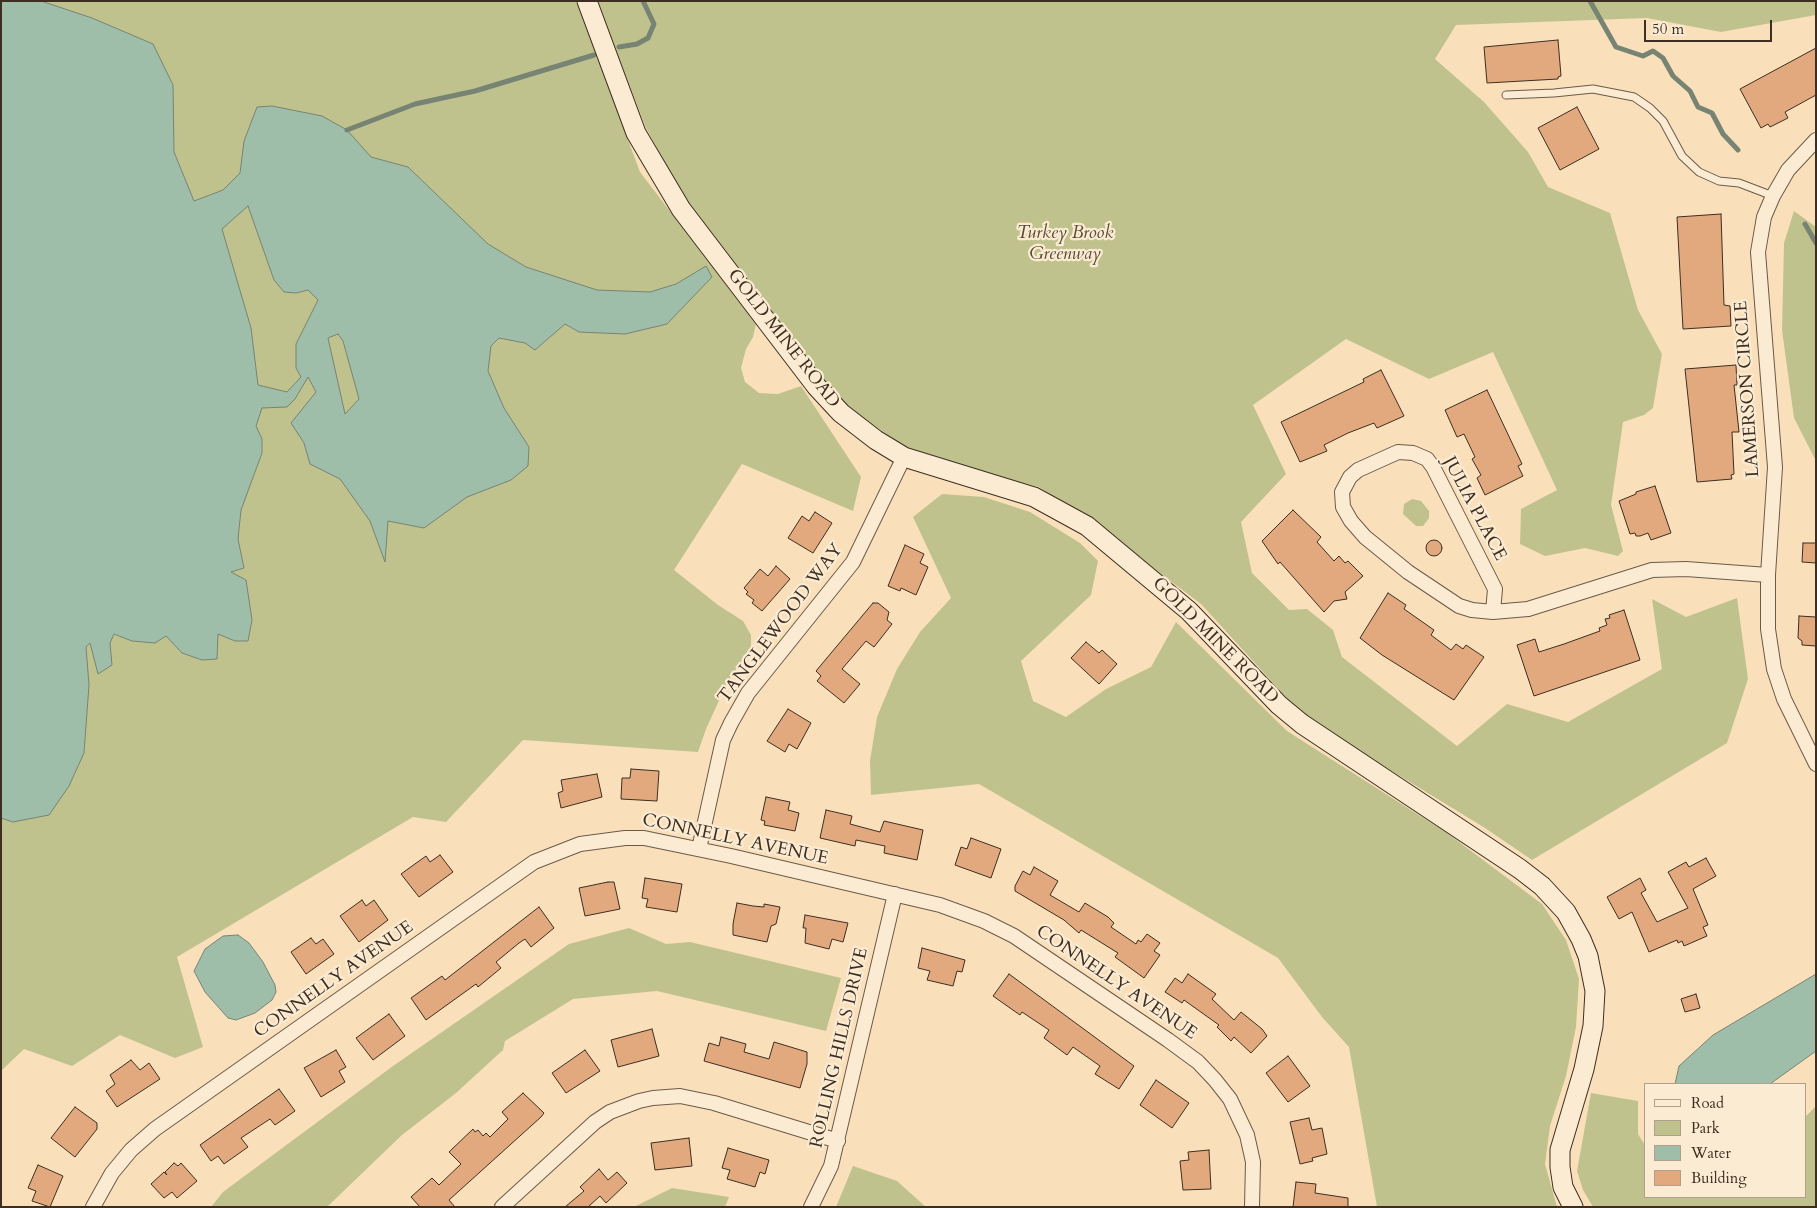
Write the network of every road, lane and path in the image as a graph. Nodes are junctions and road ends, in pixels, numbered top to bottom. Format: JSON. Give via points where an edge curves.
{"nodes":[{"id":1,"x":587,"y":1,"type":"edge"},
{"id":2,"x":1506,"y":95,"type":"dead end"},
{"id":3,"x":1816,"y":140,"type":"edge"},
{"id":4,"x":1773,"y":196,"type":"junction"},
{"id":5,"x":904,"y":457,"type":"junction"},
{"id":6,"x":1768,"y":575,"type":"junction"},
{"id":7,"x":1493,"y":612,"type":"junction"},
{"id":8,"x":1816,"y":764,"type":"edge"},
{"id":9,"x":699,"y":849,"type":"junction"},
{"id":10,"x":895,"y":894,"type":"junction"},
{"id":11,"x":838,"y":1141,"type":"junction"},
{"id":12,"x":93,"y":1207,"type":"edge"},
{"id":13,"x":502,"y":1207,"type":"edge"},
{"id":14,"x":811,"y":1207,"type":"edge"},
{"id":15,"x":1252,"y":1207,"type":"edge"},
{"id":16,"x":1573,"y":1207,"type":"edge"}],
"edges":[{"from":1,"to":5,"type":"street","name":"GOLD MINE ROAD","via":[[636,133],[681,209],[828,400],[858,428]]},
{"from":2,"to":4,"type":"lane","via":[[1593,89],[1634,97],[1663,121],[1682,156],[1698,172]]},
{"from":3,"to":4,"type":"street","name":"LAMERSON CIRCLE","via":[[1788,170]]},
{"from":4,"to":6,"type":"street","name":"LAMERSON CIRCLE","via":[[1763,223],[1758,252],[1775,467]]},
{"from":5,"to":9,"type":"street","name":"TANGLEWOOD WAY","via":[[849,570],[748,694],[731,723],[723,740]]},
{"from":5,"to":16,"type":"street","name":"GOLD MINE ROAD","via":[[1034,497],[1086,526],[1190,611],[1278,705],[1520,869],[1552,896],[1566,912],[1581,939],[1595,991],[1594,1020],[1584,1069],[1560,1150],[1563,1187]]},
{"from":6,"to":7,"type":"street","name":"JULIA PLACE","via":[[1652,570],[1528,609]]},
{"from":6,"to":8,"type":"street","name":"LAMERSON CIRCLE","via":[[1768,629],[1774,668],[1784,699]]},
{"from":7,"to":7,"type":"street","name":"JULIA PLACE","via":[[1495,589],[1427,459],[1413,453],[1398,452],[1358,470],[1350,477],[1342,492],[1343,507],[1365,537],[1408,572],[1460,606]]},
{"from":9,"to":10,"type":"street","name":"CONNELLY AVENUE"},
{"from":9,"to":12,"type":"street","name":"CONNELLY AVENUE","via":[[644,838],[607,839],[557,851],[534,862],[155,1128],[112,1173]]},
{"from":10,"to":11,"type":"street","name":"ROLLING HILLS DRIVE"},
{"from":10,"to":15,"type":"street","name":"CONNELLY AVENUE","via":[[962,912],[1014,936],[1198,1062],[1230,1099],[1247,1134],[1253,1162]]},
{"from":11,"to":13,"type":"street","via":[[714,1103],[680,1096],[639,1100],[595,1122]]},
{"from":11,"to":14,"type":"street","name":"ROLLING HILLS DRIVE","via":[[831,1166]]}]}
